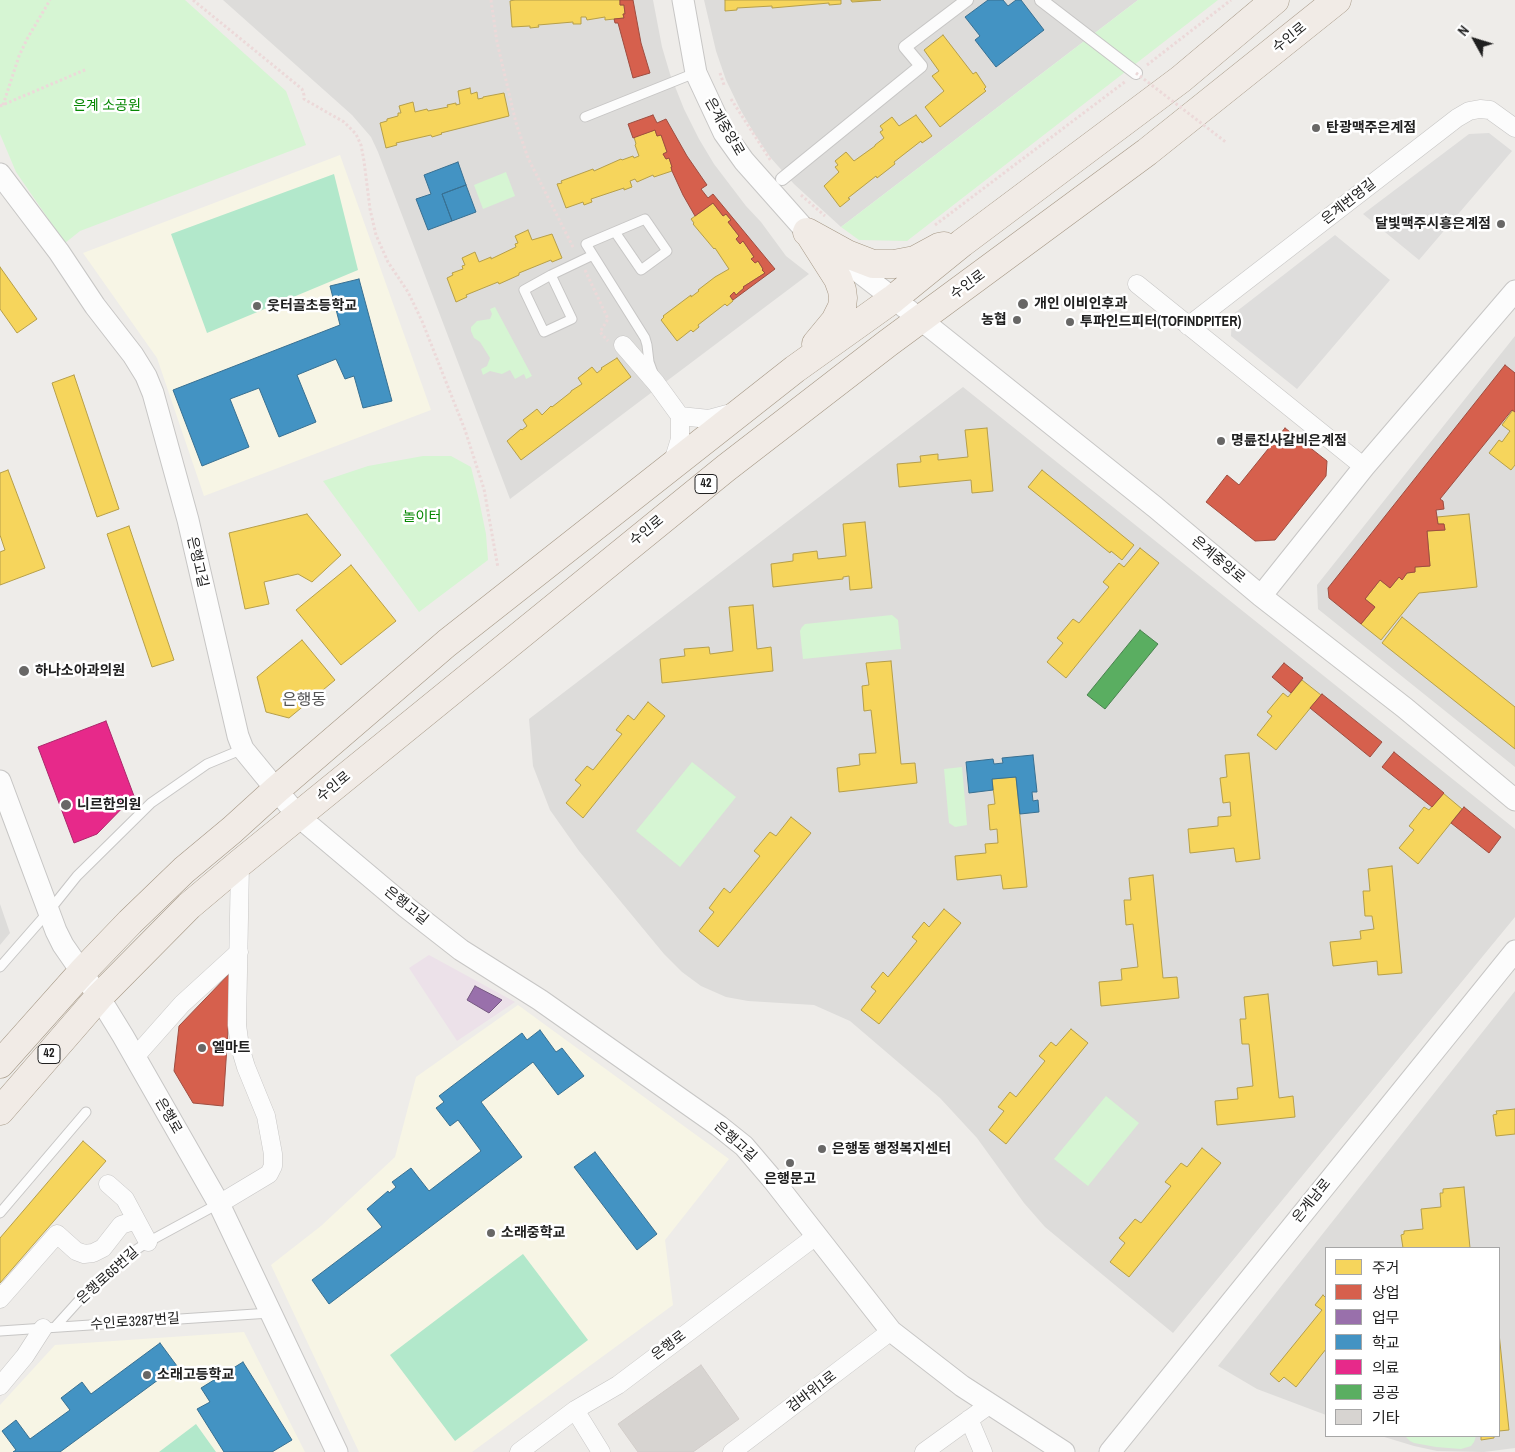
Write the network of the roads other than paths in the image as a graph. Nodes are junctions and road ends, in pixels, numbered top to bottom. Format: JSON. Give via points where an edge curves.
{"nodes":[{"id":1,"x":683,"y":0,"type":"edge"},
{"id":2,"x":967,"y":0,"type":"edge"},
{"id":3,"x":1041,"y":0,"type":"edge"},
{"id":4,"x":1275,"y":0,"type":"edge"},
{"id":5,"x":1337,"y":0,"type":"edge"},
{"id":6,"x":696,"y":73,"type":"junction"},
{"id":7,"x":1136,"y":73,"type":"road end"},
{"id":8,"x":585,"y":117,"type":"dead end"},
{"id":9,"x":1515,"y":128,"type":"edge"},
{"id":10,"x":1,"y":177,"type":"edge"},
{"id":11,"x":782,"y":179,"type":"road end"},
{"id":12,"x":817,"y":224,"type":"junction"},
{"id":13,"x":615,"y":232,"type":"junction"},
{"id":14,"x":962,"y":244,"type":"junction"},
{"id":15,"x":593,"y":255,"type":"junction"},
{"id":16,"x":551,"y":276,"type":"junction"},
{"id":17,"x":1137,"y":284,"type":"dead end"},
{"id":18,"x":1515,"y":291,"type":"edge"},
{"id":19,"x":893,"y":299,"type":"junction"},
{"id":20,"x":920,"y":320,"type":"junction"},
{"id":21,"x":1188,"y":326,"type":"junction"},
{"id":22,"x":617,"y":344,"type":"road end"},
{"id":23,"x":795,"y":369,"type":"junction"},
{"id":24,"x":656,"y":383,"type":"junction"},
{"id":25,"x":744,"y":409,"type":"junction"},
{"id":26,"x":680,"y":416,"type":"junction"},
{"id":27,"x":672,"y":465,"type":"junction"},
{"id":28,"x":1364,"y":467,"type":"junction"},
{"id":29,"x":1261,"y":596,"type":"junction"},
{"id":30,"x":243,"y":748,"type":"junction"},
{"id":31,"x":0,"y":781,"type":"edge"},
{"id":32,"x":276,"y":790,"type":"junction"},
{"id":33,"x":1515,"y":800,"type":"edge"},
{"id":34,"x":298,"y":816,"type":"junction"},
{"id":35,"x":240,"y":862,"type":"junction"},
{"id":36,"x":49,"y":911,"type":"junction"},
{"id":37,"x":1515,"y":951,"type":"edge"},
{"id":38,"x":239,"y":952,"type":"junction"},
{"id":39,"x":0,"y":967,"type":"edge"},
{"id":40,"x":82,"y":972,"type":"junction"},
{"id":41,"x":99,"y":997,"type":"junction"},
{"id":42,"x":135,"y":1057,"type":"junction"},
{"id":43,"x":0,"y":1064,"type":"edge"},
{"id":44,"x":0,"y":1111,"type":"edge"},
{"id":45,"x":86,"y":1112,"type":"dead end"},
{"id":46,"x":108,"y":1184,"type":"dead end"},
{"id":47,"x":219,"y":1204,"type":"junction"},
{"id":48,"x":0,"y":1213,"type":"edge"},
{"id":49,"x":136,"y":1220,"type":"junction"},
{"id":50,"x":816,"y":1236,"type":"junction"},
{"id":51,"x":148,"y":1242,"type":"junction"},
{"id":52,"x":0,"y":1299,"type":"edge"},
{"id":53,"x":270,"y":1313,"type":"junction"},
{"id":54,"x":49,"y":1327,"type":"junction"},
{"id":55,"x":0,"y":1331,"type":"edge"},
{"id":56,"x":891,"y":1331,"type":"junction"},
{"id":57,"x":0,"y":1386,"type":"edge"},
{"id":58,"x":989,"y":1405,"type":"junction"},
{"id":59,"x":575,"y":1410,"type":"junction"},
{"id":60,"x":969,"y":1419,"type":"junction"},
{"id":61,"x":337,"y":1452,"type":"edge"},
{"id":62,"x":519,"y":1452,"type":"edge"},
{"id":63,"x":601,"y":1452,"type":"edge"},
{"id":64,"x":732,"y":1452,"type":"edge"},
{"id":65,"x":924,"y":1452,"type":"edge"},
{"id":66,"x":983,"y":1452,"type":"edge"},
{"id":67,"x":1064,"y":1452,"type":"edge"},
{"id":68,"x":1110,"y":1452,"type":"edge"}],
"edges":[{"from":1,"to":6,"type":"street","name":"은계중앙로"},
{"from":2,"to":11,"type":"street","via":[[905,47],[921,66]]},
{"from":3,"to":7,"type":"street"},
{"from":4,"to":14,"type":"main road","number":"42","via":[[1180,79]]},
{"from":5,"to":20,"type":"main road","name":"수인로","number":"42","via":[[1147,152]]},
{"from":6,"to":8,"type":"lane"},
{"from":6,"to":12,"type":"street","name":"은계중앙로","via":[[724,133],[744,161]]},
{"from":9,"to":21,"type":"street","name":"은계번영길","via":[[1490,110],[1463,114]]},
{"from":10,"to":30,"type":"street","name":"은행고길","via":[[59,252],[146,376],[188,520],[233,721]]},
{"from":12,"to":14,"type":"main road","via":[[847,254],[872,264],[915,260],[939,247]]},
{"from":12,"to":19,"type":"street","name":"은계중앙로"},
{"from":12,"to":23,"type":"main road","via":[[841,284],[842,307],[835,321]]},
{"from":13,"to":13,"type":"lane","via":[[645,219],[667,251],[641,270]]},
{"from":13,"to":15,"type":"lane","via":[[586,244]]},
{"from":14,"to":19,"type":"main road","number":"42"},
{"from":15,"to":16,"type":"lane"},
{"from":15,"to":24,"type":"lane","via":[[645,338]]},
{"from":16,"to":16,"type":"lane","via":[[524,290],[544,332],[572,319]]},
{"from":17,"to":21,"type":"street"},
{"from":18,"to":28,"type":"street"},
{"from":19,"to":20,"type":"street","name":"은계중앙로"},
{"from":19,"to":23,"type":"main road","number":"42"},
{"from":20,"to":29,"type":"street","name":"은계중앙로"},
{"from":20,"to":34,"type":"main road","name":"수인로","number":"42","via":[[726,468]]},
{"from":21,"to":28,"type":"street"},
{"from":22,"to":24,"type":"street"},
{"from":23,"to":25,"type":"main road","number":"42"},
{"from":24,"to":26,"type":"street"},
{"from":25,"to":26,"type":"street","via":[[709,419]]},
{"from":25,"to":27,"type":"main road","number":"42"},
{"from":26,"to":27,"type":"street","via":[[680,439]]},
{"from":27,"to":32,"type":"main road","number":"42","via":[[447,643]]},
{"from":28,"to":29,"type":"street"},
{"from":29,"to":33,"type":"street","name":"은계중앙로","via":[[1405,708]]},
{"from":30,"to":32,"type":"street","name":"은행고길"},
{"from":30,"to":36,"type":"lane","via":[[207,764],[151,803],[77,876]]},
{"from":31,"to":36,"type":"street","name":"은행로"},
{"from":32,"to":34,"type":"street","name":"은행고길"},
{"from":32,"to":40,"type":"main road","number":"42","via":[[184,870]]},
{"from":34,"to":35,"type":"main road","name":"수인로","number":"42"},
{"from":34,"to":50,"type":"street","name":"은행고길","via":[[461,950],[540,1000],[744,1146]]},
{"from":35,"to":38,"type":"street"},
{"from":35,"to":41,"type":"main road","name":"수인로","number":"42","via":[[189,906]]},
{"from":36,"to":39,"type":"lane"},
{"from":36,"to":40,"type":"street","name":"은행로","via":[[63,945]]},
{"from":37,"to":68,"type":"street","name":"은계남로"},
{"from":38,"to":42,"type":"street","via":[[182,1004]]},
{"from":38,"to":47,"type":"street","via":[[237,1025],[240,1047],[266,1116],[273,1166],[269,1174]]},
{"from":40,"to":41,"type":"street","name":"은행로"},
{"from":40,"to":43,"type":"main road","number":"42"},
{"from":41,"to":42,"type":"street","name":"은행로"},
{"from":41,"to":44,"type":"main road","name":"수인로","number":"42"},
{"from":42,"to":47,"type":"street","name":"은행로"},
{"from":45,"to":48,"type":"lane"},
{"from":46,"to":49,"type":"street","via":[[125,1199]]},
{"from":47,"to":51,"type":"lane","name":"은행로65번길"},
{"from":47,"to":53,"type":"street","name":"은행로"},
{"from":49,"to":51,"type":"street"},
{"from":49,"to":52,"type":"street","via":[[121,1225],[103,1248],[93,1253],[76,1251],[57,1234]]},
{"from":50,"to":56,"type":"street","name":"은행고길"},
{"from":50,"to":59,"type":"street","name":"은행로","via":[[618,1384]]},
{"from":51,"to":54,"type":"lane","name":"은행로65번길","via":[[128,1255]]},
{"from":53,"to":54,"type":"lane","name":"수인로3287번길"},
{"from":53,"to":61,"type":"street","name":"은행로"},
{"from":54,"to":55,"type":"lane","name":"수인로3287번길"},
{"from":54,"to":57,"type":"street","name":"은행로65번길"},
{"from":56,"to":58,"type":"street","name":"은행고길"},
{"from":56,"to":64,"type":"street","name":"검바위1로"},
{"from":58,"to":60,"type":"street"},
{"from":58,"to":67,"type":"street","name":"은행고길"},
{"from":59,"to":62,"type":"street","name":"은행로"},
{"from":59,"to":63,"type":"street"},
{"from":60,"to":65,"type":"street"},
{"from":60,"to":66,"type":"street"}]}
